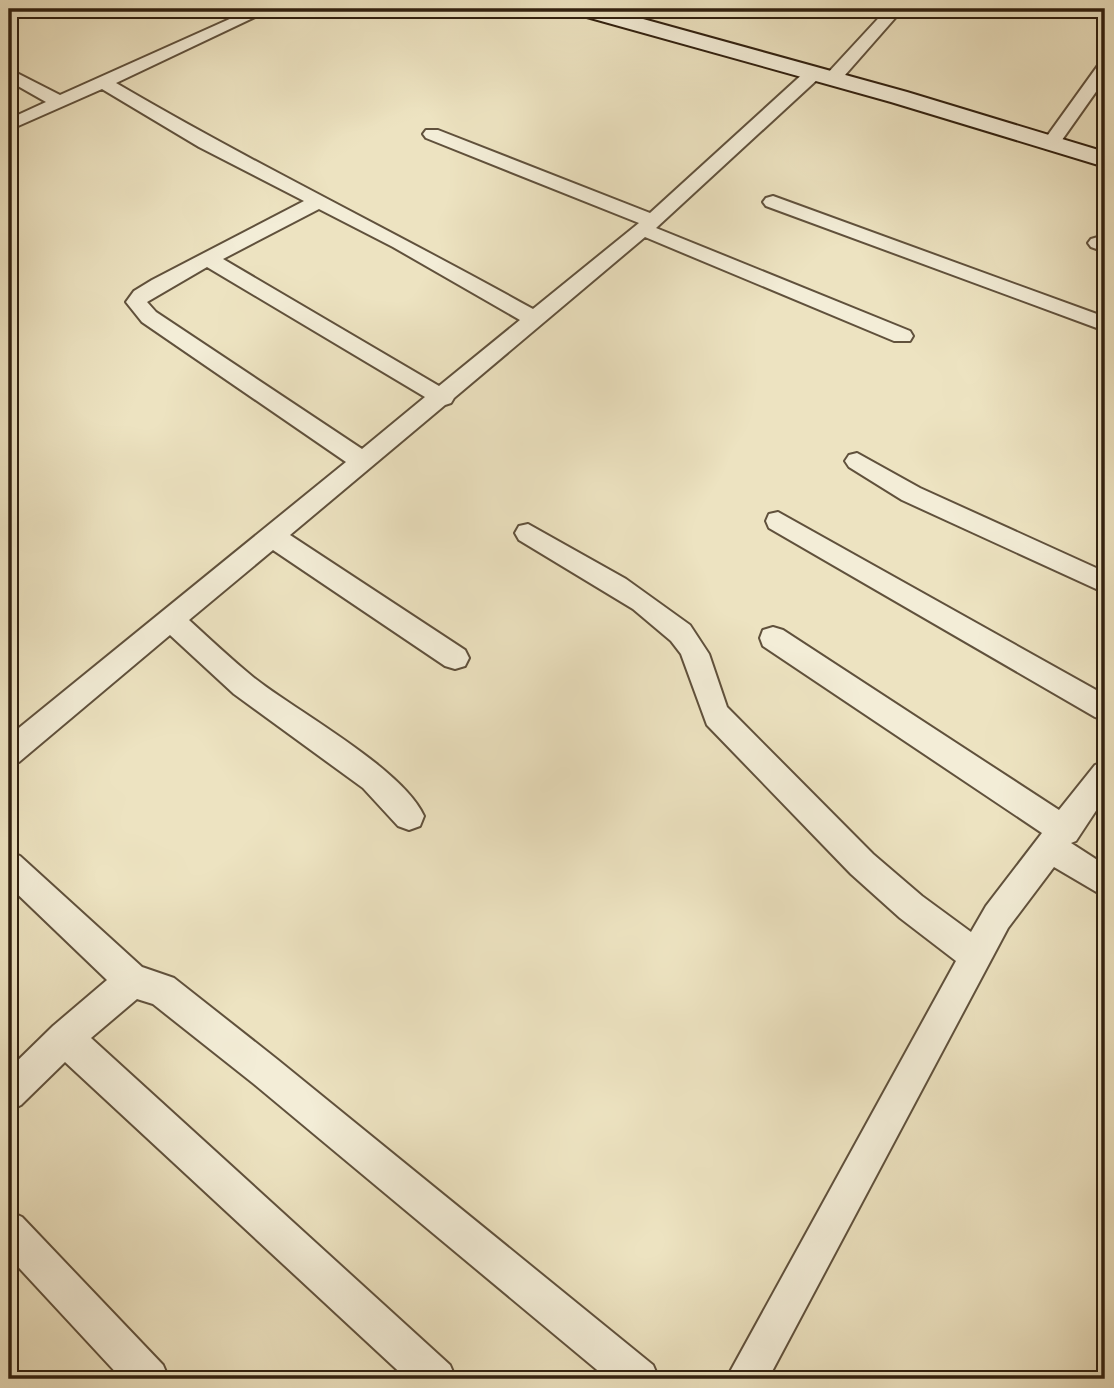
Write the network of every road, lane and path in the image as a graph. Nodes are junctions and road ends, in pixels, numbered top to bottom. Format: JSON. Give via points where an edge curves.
{"nodes":[{"id":1,"x":264,"y":9,"type":"edge"},
{"id":2,"x":584,"y":9,"type":"edge"},
{"id":3,"x":895,"y":9,"type":"edge"},
{"id":4,"x":1105,"y":68,"type":"edge"},
{"id":5,"x":9,"y":75,"type":"edge"},
{"id":6,"x":822,"y":77,"type":"junction"},
{"id":7,"x":104,"y":83,"type":"junction"},
{"id":8,"x":60,"y":102,"type":"junction"},
{"id":9,"x":9,"y":125,"type":"edge"},
{"id":10,"x":432,"y":134,"type":"dead end"},
{"id":11,"x":1051,"y":144,"type":"junction"},
{"id":12,"x":1105,"y":159,"type":"edge"},
{"id":13,"x":317,"y":202,"type":"junction"},
{"id":14,"x":773,"y":202,"type":"dead end"},
{"id":15,"x":647,"y":225,"type":"junction"},
{"id":16,"x":208,"y":259,"type":"junction"},
{"id":17,"x":534,"y":320,"type":"junction"},
{"id":18,"x":1105,"y":324,"type":"edge"},
{"id":19,"x":902,"y":336,"type":"dead end"},
{"id":20,"x":443,"y":398,"type":"junction"},
{"id":21,"x":856,"y":461,"type":"dead end"},
{"id":22,"x":364,"y":462,"type":"junction"},
{"id":23,"x":778,"y":522,"type":"dead end"},
{"id":24,"x":528,"y":534,"type":"dead end"},
{"id":25,"x":273,"y":537,"type":"junction"},
{"id":26,"x":1105,"y":583,"type":"edge"},
{"id":27,"x":171,"y":620,"type":"junction"},
{"id":28,"x":773,"y":638,"type":"dead end"},
{"id":29,"x":455,"y":658,"type":"dead end"},
{"id":30,"x":1105,"y":709,"type":"edge"},
{"id":31,"x":9,"y":753,"type":"edge"},
{"id":32,"x":1105,"y":774,"type":"edge"},
{"id":33,"x":409,"y":816,"type":"dead end"},
{"id":34,"x":1058,"y":839,"type":"junction"},
{"id":35,"x":9,"y":866,"type":"edge"},
{"id":36,"x":1105,"y":882,"type":"edge"},
{"id":37,"x":975,"y":956,"type":"junction"},
{"id":38,"x":132,"y":981,"type":"junction"},
{"id":39,"x":65,"y":1038,"type":"junction"},
{"id":40,"x":9,"y":1093,"type":"edge"},
{"id":41,"x":9,"y":1230,"type":"edge"},
{"id":42,"x":149,"y":1379,"type":"edge"},
{"id":43,"x":436,"y":1379,"type":"edge"},
{"id":44,"x":639,"y":1379,"type":"edge"},
{"id":45,"x":746,"y":1379,"type":"edge"}],
"edges":[{"from":1,"to":7,"type":"street"},
{"from":2,"to":6,"type":"street"},
{"from":3,"to":6,"type":"street"},
{"from":4,"to":11,"type":"street"},
{"from":5,"to":8,"type":"street"},
{"from":6,"to":11,"type":"street"},
{"from":6,"to":15,"type":"street"},
{"from":7,"to":8,"type":"street"},
{"from":7,"to":13,"type":"street"},
{"from":8,"to":9,"type":"street"},
{"from":10,"to":15,"type":"street"},
{"from":11,"to":12,"type":"street"},
{"from":13,"to":16,"type":"street"},
{"from":13,"to":17,"type":"street","via":[[400,243]]},
{"from":14,"to":18,"type":"street"},
{"from":15,"to":17,"type":"street"},
{"from":15,"to":19,"type":"street"},
{"from":16,"to":20,"type":"street"},
{"from":16,"to":22,"type":"street","via":[[141,296],[136,302],[139,309]]},
{"from":17,"to":20,"type":"street"},
{"from":20,"to":22,"type":"street"},
{"from":21,"to":26,"type":"street","via":[[911,494]]},
{"from":22,"to":25,"type":"street"},
{"from":23,"to":30,"type":"street"},
{"from":24,"to":37,"type":"street","via":[[656,612],[682,633],[692,646],[717,716],[862,864]]},
{"from":25,"to":27,"type":"street"},
{"from":25,"to":29,"type":"street"},
{"from":27,"to":31,"type":"street"},
{"from":27,"to":33,"type":"street","via":[[244,686],[373,779]]},
{"from":28,"to":34,"type":"street"},
{"from":32,"to":34,"type":"street"},
{"from":34,"to":36,"type":"street"},
{"from":34,"to":37,"type":"street","via":[[997,917]]},
{"from":35,"to":38,"type":"street"},
{"from":37,"to":45,"type":"street"},
{"from":38,"to":39,"type":"street"},
{"from":38,"to":44,"type":"street","via":[[162,990]]},
{"from":39,"to":40,"type":"street"},
{"from":39,"to":43,"type":"street"},
{"from":41,"to":42,"type":"street"}]}
